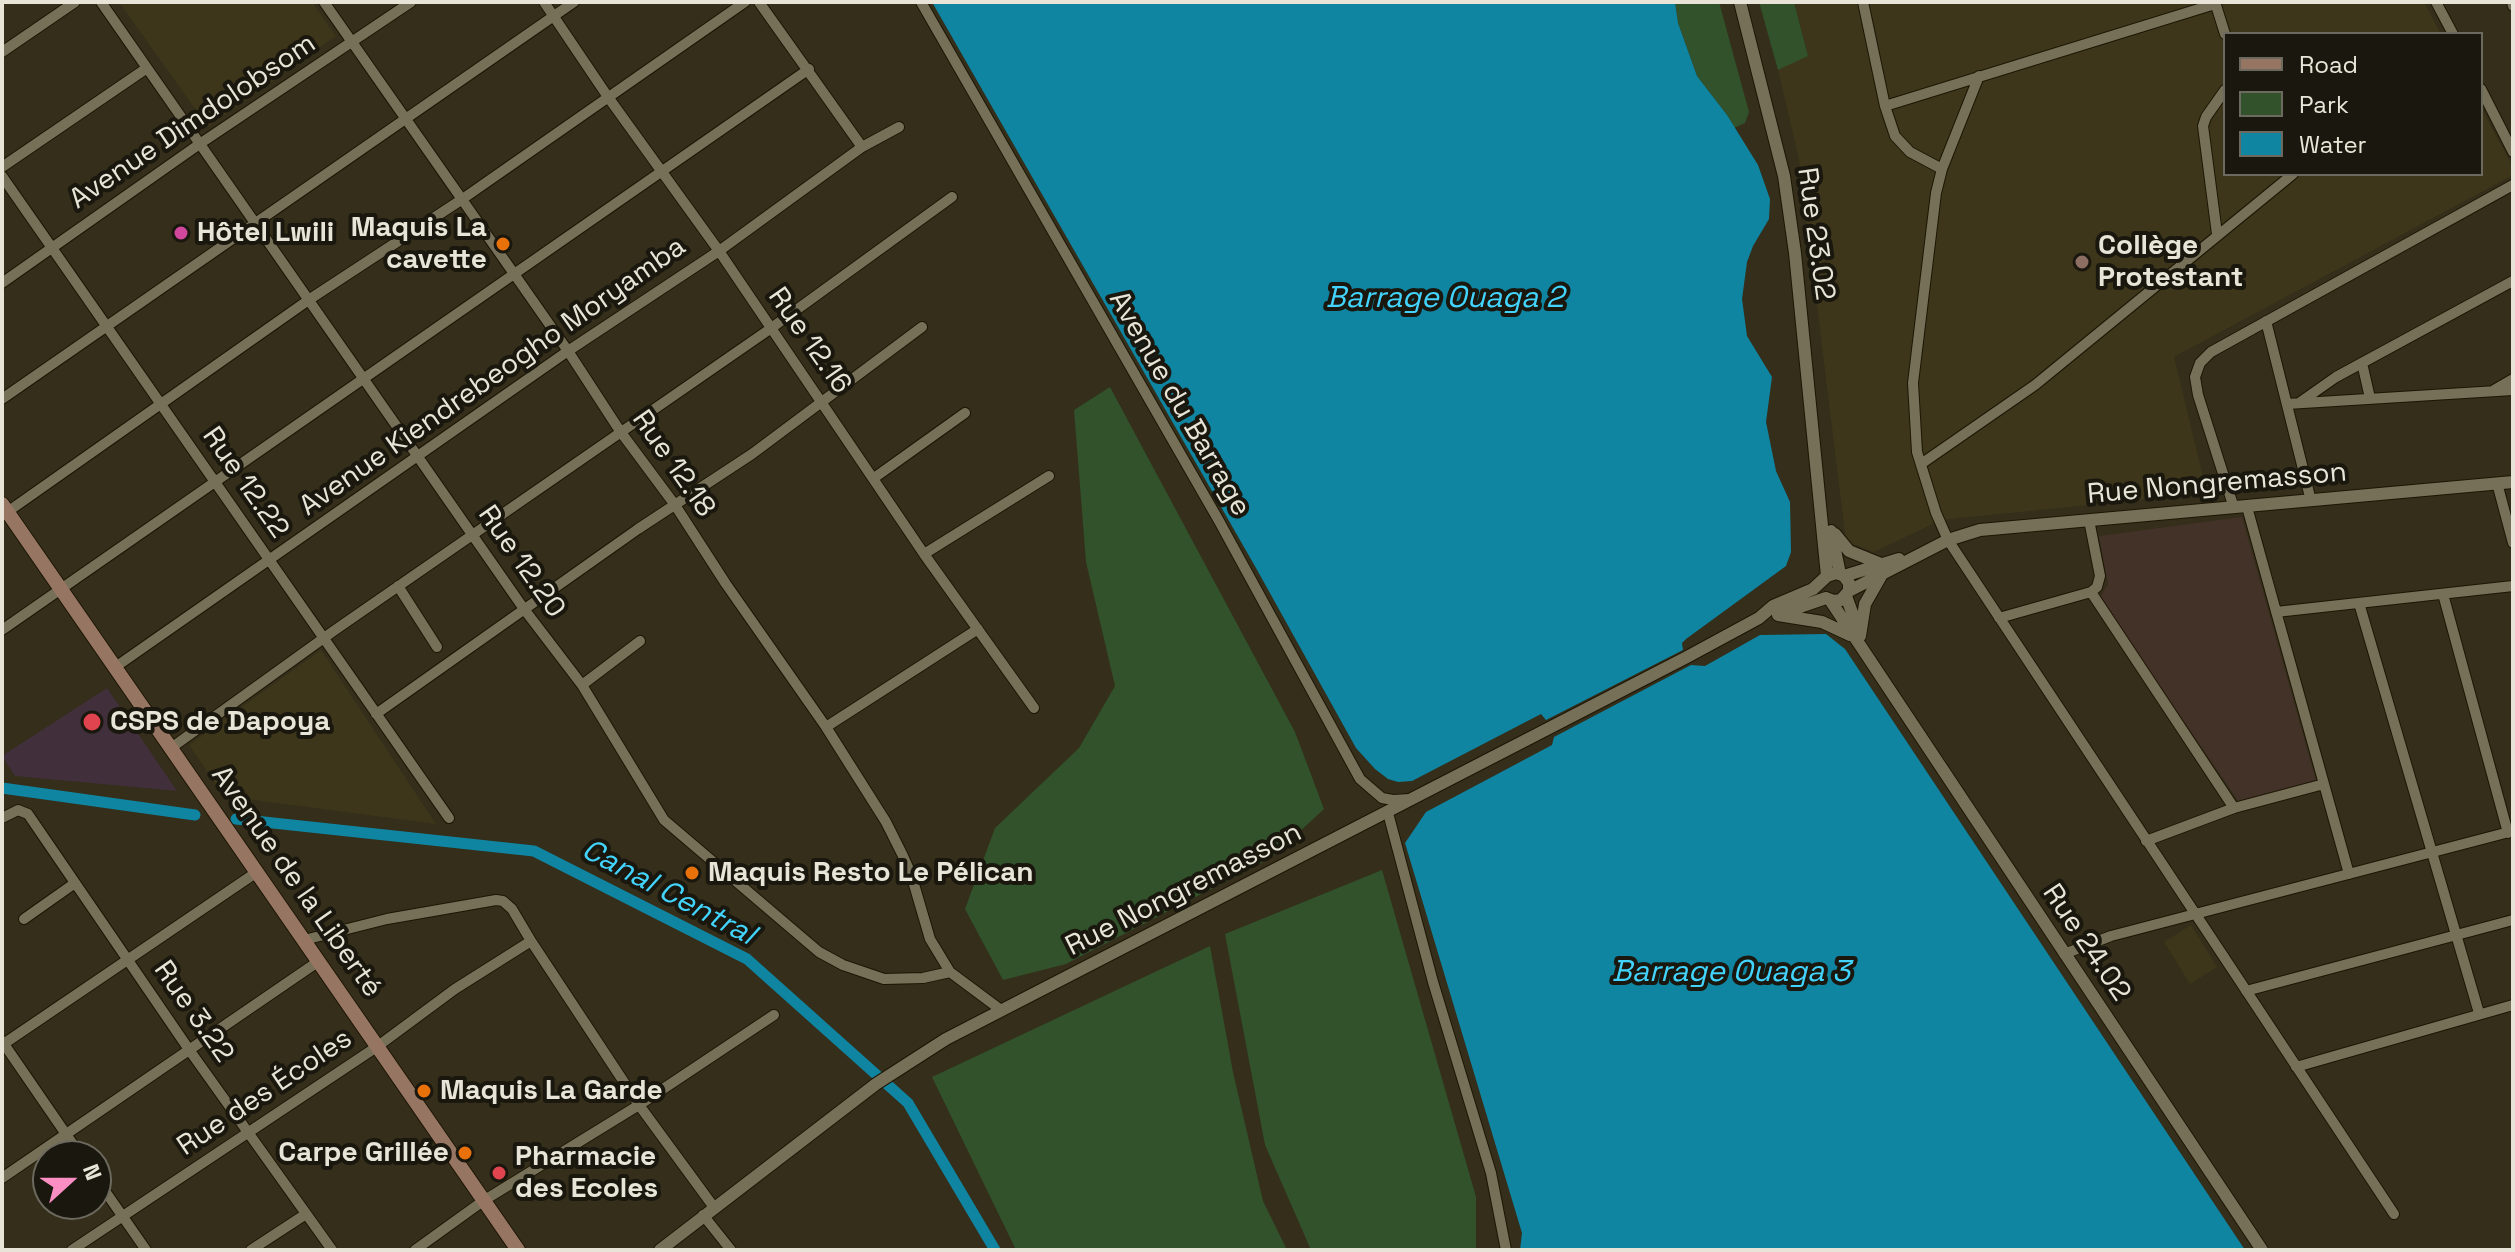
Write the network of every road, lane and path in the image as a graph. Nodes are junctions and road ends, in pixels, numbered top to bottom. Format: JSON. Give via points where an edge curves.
{"nodes":[{"id":1,"x":75,"y":2,"type":"edge"},
{"id":2,"x":101,"y":2,"type":"edge"},
{"id":3,"x":324,"y":2,"type":"edge"},
{"id":4,"x":411,"y":2,"type":"edge"},
{"id":5,"x":544,"y":2,"type":"edge"},
{"id":6,"x":574,"y":2,"type":"edge"},
{"id":7,"x":745,"y":2,"type":"edge"},
{"id":8,"x":759,"y":2,"type":"edge"},
{"id":9,"x":921,"y":2,"type":"edge"},
{"id":10,"x":1740,"y":2,"type":"edge"},
{"id":11,"x":1863,"y":2,"type":"edge"},
{"id":12,"x":2436,"y":2,"type":"edge"},
{"id":13,"x":2215,"y":3,"type":"edge"},
{"id":14,"x":553,"y":16,"type":"junction"},
{"id":15,"x":2224,"y":32,"type":"edge"},
{"id":16,"x":2452,"y":32,"type":"edge"},
{"id":17,"x":353,"y":43,"type":"junction"},
{"id":18,"x":2,"y":52,"type":"edge"},
{"id":19,"x":147,"y":68,"type":"junction"},
{"id":20,"x":809,"y":69,"type":"junction"},
{"id":21,"x":1979,"y":76,"type":"junction"},
{"id":22,"x":2223,"y":93,"type":"edge"},
{"id":23,"x":2483,"y":93,"type":"edge"},
{"id":24,"x":608,"y":97,"type":"junction"},
{"id":25,"x":1885,"y":106,"type":"junction"},
{"id":26,"x":405,"y":119,"type":"junction"},
{"id":27,"x":899,"y":127,"type":"dead end"},
{"id":28,"x":201,"y":143,"type":"junction"},
{"id":29,"x":862,"y":147,"type":"junction"},
{"id":30,"x":2513,"y":152,"type":"edge"},
{"id":31,"x":2,"y":167,"type":"edge"},
{"id":32,"x":1942,"y":169,"type":"junction"},
{"id":33,"x":662,"y":172,"type":"junction"},
{"id":34,"x":2,"y":176,"type":"edge"},
{"id":35,"x":2290,"y":176,"type":"edge"},
{"id":36,"x":2513,"y":185,"type":"edge"},
{"id":37,"x":952,"y":197,"type":"dead end"},
{"id":38,"x":461,"y":200,"type":"junction"},
{"id":39,"x":256,"y":222,"type":"junction"},
{"id":40,"x":2217,"y":234,"type":"junction"},
{"id":41,"x":52,"y":247,"type":"junction"},
{"id":42,"x":719,"y":251,"type":"junction"},
{"id":43,"x":513,"y":275,"type":"junction"},
{"id":44,"x":2513,"y":281,"type":"edge"},
{"id":45,"x":2,"y":283,"type":"edge"},
{"id":46,"x":310,"y":299,"type":"junction"},
{"id":47,"x":2266,"y":321,"type":"junction"},
{"id":48,"x":106,"y":325,"type":"junction"},
{"id":49,"x":922,"y":327,"type":"dead end"},
{"id":50,"x":770,"y":329,"type":"junction"},
{"id":51,"x":568,"y":351,"type":"junction"},
{"id":52,"x":2362,"y":363,"type":"junction"},
{"id":53,"x":364,"y":378,"type":"junction"},
{"id":54,"x":2513,"y":379,"type":"edge"},
{"id":55,"x":2513,"y":390,"type":"edge"},
{"id":56,"x":2492,"y":391,"type":"junction"},
{"id":57,"x":2370,"y":398,"type":"junction"},
{"id":58,"x":2,"y":399,"type":"edge"},
{"id":59,"x":821,"y":402,"type":"junction"},
{"id":60,"x":2299,"y":403,"type":"junction"},
{"id":61,"x":161,"y":404,"type":"junction"},
{"id":62,"x":2287,"y":404,"type":"junction"},
{"id":63,"x":965,"y":413,"type":"dead end"},
{"id":64,"x":620,"y":431,"type":"junction"},
{"id":65,"x":417,"y":458,"type":"junction"},
{"id":66,"x":1921,"y":464,"type":"junction"},
{"id":67,"x":1049,"y":476,"type":"dead end"},
{"id":68,"x":1819,"y":477,"type":"junction"},
{"id":69,"x":874,"y":478,"type":"junction"},
{"id":70,"x":216,"y":482,"type":"junction"},
{"id":71,"x":2513,"y":482,"type":"edge"},
{"id":72,"x":2497,"y":483,"type":"junction"},
{"id":73,"x":2311,"y":501,"type":"junction"},
{"id":74,"x":675,"y":505,"type":"junction"},
{"id":75,"x":2240,"y":508,"type":"junction"},
{"id":76,"x":4,"y":511,"type":"edge"},
{"id":77,"x":1828,"y":518,"type":"junction"},
{"id":78,"x":2089,"y":520,"type":"junction"},
{"id":79,"x":473,"y":534,"type":"junction"},
{"id":80,"x":1948,"y":540,"type":"junction"},
{"id":81,"x":2513,"y":543,"type":"edge"},
{"id":82,"x":924,"y":554,"type":"junction"},
{"id":83,"x":270,"y":561,"type":"junction"},
{"id":84,"x":1883,"y":568,"type":"junction"},
{"id":85,"x":1833,"y":577,"type":"junction"},
{"id":86,"x":398,"y":586,"type":"junction"},
{"id":87,"x":2513,"y":586,"type":"edge"},
{"id":88,"x":61,"y":589,"type":"junction"},
{"id":89,"x":2091,"y":592,"type":"junction"},
{"id":90,"x":1847,"y":594,"type":"junction"},
{"id":91,"x":2443,"y":594,"type":"junction"},
{"id":92,"x":1828,"y":599,"type":"junction"},
{"id":93,"x":2359,"y":603,"type":"junction"},
{"id":94,"x":524,"y":609,"type":"junction"},
{"id":95,"x":2276,"y":612,"type":"junction"},
{"id":96,"x":1778,"y":615,"type":"junction"},
{"id":97,"x":1759,"y":618,"type":"junction"},
{"id":98,"x":1999,"y":618,"type":"junction"},
{"id":99,"x":978,"y":629,"type":"junction"},
{"id":100,"x":2,"y":630,"type":"edge"},
{"id":101,"x":1858,"y":637,"type":"junction"},
{"id":102,"x":324,"y":638,"type":"junction"},
{"id":103,"x":640,"y":641,"type":"dead end"},
{"id":104,"x":437,"y":647,"type":"dead end"},
{"id":105,"x":114,"y":668,"type":"junction"},
{"id":106,"x":582,"y":685,"type":"junction"},
{"id":107,"x":1034,"y":708,"type":"dead end"},
{"id":108,"x":376,"y":714,"type":"junction"},
{"id":109,"x":826,"y":727,"type":"junction"},
{"id":110,"x":171,"y":748,"type":"junction"},
{"id":111,"x":2324,"y":784,"type":"junction"},
{"id":112,"x":1414,"y":799,"type":"junction"},
{"id":113,"x":2234,"y":808,"type":"junction"},
{"id":114,"x":1388,"y":813,"type":"junction"},
{"id":115,"x":2,"y":818,"type":"edge"},
{"id":116,"x":449,"y":818,"type":"dead end"},
{"id":117,"x":2511,"y":832,"type":"edge"},
{"id":118,"x":2146,"y":841,"type":"junction"},
{"id":119,"x":2430,"y":853,"type":"junction"},
{"id":120,"x":257,"y":872,"type":"junction"},
{"id":121,"x":2349,"y":874,"type":"junction"},
{"id":122,"x":75,"y":883,"type":"junction"},
{"id":123,"x":2195,"y":915,"type":"junction"},
{"id":124,"x":24,"y":919,"type":"dead end"},
{"id":125,"x":2513,"y":920,"type":"edge"},
{"id":126,"x":2454,"y":936,"type":"junction"},
{"id":127,"x":304,"y":940,"type":"junction"},
{"id":128,"x":531,"y":941,"type":"junction"},
{"id":129,"x":2064,"y":954,"type":"junction"},
{"id":130,"x":128,"y":960,"type":"junction"},
{"id":131,"x":319,"y":961,"type":"junction"},
{"id":132,"x":950,"y":972,"type":"junction"},
{"id":133,"x":2246,"y":991,"type":"junction"},
{"id":134,"x":2513,"y":1005,"type":"edge"},
{"id":135,"x":1001,"y":1010,"type":"junction"},
{"id":136,"x":2479,"y":1013,"type":"junction"},
{"id":137,"x":774,"y":1015,"type":"dead end"},
{"id":138,"x":3,"y":1043,"type":"edge"},
{"id":139,"x":378,"y":1046,"type":"junction"},
{"id":140,"x":190,"y":1051,"type":"junction"},
{"id":141,"x":2296,"y":1067,"type":"junction"},
{"id":142,"x":639,"y":1105,"type":"junction"},
{"id":143,"x":249,"y":1132,"type":"junction"},
{"id":144,"x":66,"y":1135,"type":"junction"},
{"id":145,"x":70,"y":1140,"type":"edge"},
{"id":146,"x":2,"y":1178,"type":"edge"},
{"id":147,"x":112,"y":1201,"type":"edge"},
{"id":148,"x":483,"y":1201,"type":"junction"},
{"id":149,"x":708,"y":1211,"type":"junction"},
{"id":150,"x":306,"y":1214,"type":"junction"},
{"id":151,"x":2394,"y":1214,"type":"dead end"},
{"id":152,"x":123,"y":1217,"type":"junction"},
{"id":153,"x":72,"y":1250,"type":"edge"},
{"id":154,"x":146,"y":1250,"type":"edge"},
{"id":155,"x":251,"y":1250,"type":"edge"},
{"id":156,"x":332,"y":1250,"type":"edge"},
{"id":157,"x":415,"y":1250,"type":"edge"},
{"id":158,"x":518,"y":1250,"type":"edge"},
{"id":159,"x":660,"y":1250,"type":"edge"},
{"id":160,"x":731,"y":1250,"type":"edge"},
{"id":161,"x":1506,"y":1250,"type":"edge"},
{"id":162,"x":2262,"y":1250,"type":"edge"}],
"edges":[{"from":1,"to":18,"type":"street"},
{"from":2,"to":19,"type":"street","name":"Rue 12.20"},
{"from":3,"to":17,"type":"street","name":"Rue 12.18"},
{"from":4,"to":17,"type":"street","name":"Avenue Dimdolobsom"},
{"from":5,"to":14,"type":"street","name":"Rue 12.16"},
{"from":6,"to":14,"type":"street"},
{"from":7,"to":24,"type":"street"},
{"from":8,"to":20,"type":"street"},
{"from":9,"to":112,"type":"street","name":"Avenue du Barrage","via":[[1219,521],[1360,779],[1382,798]]},
{"from":10,"to":68,"type":"street","name":"Rue 23.02","via":[[1784,176]]},
{"from":11,"to":25,"type":"street"},
{"from":12,"to":16,"type":"street"},
{"from":13,"to":15,"type":"street"},
{"from":13,"to":21,"type":"street"},
{"from":14,"to":24,"type":"street","name":"Rue 12.16"},
{"from":14,"to":26,"type":"street"},
{"from":17,"to":26,"type":"street","name":"Rue 12.18"},
{"from":17,"to":28,"type":"street","name":"Avenue Dimdolobsom"},
{"from":19,"to":28,"type":"street","name":"Rue 12.20"},
{"from":19,"to":31,"type":"street"},
{"from":20,"to":29,"type":"street"},
{"from":20,"to":33,"type":"street"},
{"from":21,"to":25,"type":"street"},
{"from":21,"to":32,"type":"street"},
{"from":22,"to":40,"type":"street","via":[[2203,126]]},
{"from":23,"to":30,"type":"street"},
{"from":24,"to":33,"type":"street","name":"Rue 12.16"},
{"from":24,"to":38,"type":"street"},
{"from":25,"to":32,"type":"street","via":[[1900,143]]},
{"from":26,"to":38,"type":"street","name":"Rue 12.18"},
{"from":26,"to":39,"type":"street"},
{"from":27,"to":29,"type":"street","name":"Avenue Kiendrebeogho Moryamba"},
{"from":28,"to":39,"type":"street","name":"Rue 12.20"},
{"from":28,"to":41,"type":"street","name":"Avenue Dimdolobsom"},
{"from":29,"to":42,"type":"street","name":"Avenue Kiendrebeogho Moryamba"},
{"from":32,"to":66,"type":"street","via":[[1913,383]]},
{"from":33,"to":42,"type":"street","name":"Rue 12.16"},
{"from":33,"to":43,"type":"street"},
{"from":34,"to":41,"type":"street","name":"Rue 12.22"},
{"from":35,"to":40,"type":"street"},
{"from":36,"to":47,"type":"street"},
{"from":37,"to":50,"type":"street"},
{"from":38,"to":43,"type":"street","name":"Rue 12.18"},
{"from":38,"to":46,"type":"street"},
{"from":39,"to":46,"type":"street","name":"Rue 12.20"},
{"from":39,"to":48,"type":"street"},
{"from":40,"to":66,"type":"street","via":[[2035,385]]},
{"from":41,"to":45,"type":"street","name":"Avenue Dimdolobsom"},
{"from":41,"to":48,"type":"street","name":"Rue 12.22"},
{"from":42,"to":50,"type":"street","name":"Rue 12.16"},
{"from":42,"to":51,"type":"street","name":"Avenue Kiendrebeogho Moryamba"},
{"from":43,"to":51,"type":"street","name":"Rue 12.18"},
{"from":43,"to":53,"type":"street"},
{"from":44,"to":52,"type":"street"},
{"from":46,"to":53,"type":"street","name":"Rue 12.20"},
{"from":46,"to":61,"type":"street"},
{"from":47,"to":62,"type":"street"},
{"from":47,"to":75,"type":"street","via":[[2211,352],[2195,377]]},
{"from":48,"to":58,"type":"street"},
{"from":48,"to":61,"type":"street","name":"Rue 12.22"},
{"from":49,"to":59,"type":"street"},
{"from":50,"to":59,"type":"street","name":"Rue 12.16"},
{"from":50,"to":64,"type":"street"},
{"from":51,"to":64,"type":"street","name":"Rue 12.18"},
{"from":51,"to":65,"type":"street","name":"Avenue Kiendrebeogho Moryamba"},
{"from":52,"to":57,"type":"street"},
{"from":52,"to":60,"type":"street"},
{"from":53,"to":65,"type":"street","name":"Rue 12.20"},
{"from":53,"to":70,"type":"street"},
{"from":54,"to":56,"type":"street"},
{"from":55,"to":56,"type":"street"},
{"from":56,"to":57,"type":"street"},
{"from":57,"to":60,"type":"street"},
{"from":59,"to":69,"type":"street","name":"Rue 12.16"},
{"from":59,"to":74,"type":"street"},
{"from":60,"to":62,"type":"street"},
{"from":61,"to":70,"type":"street","name":"Rue 12.22"},
{"from":61,"to":76,"type":"street"},
{"from":62,"to":73,"type":"street"},
{"from":63,"to":69,"type":"street"},
{"from":64,"to":74,"type":"street","name":"Rue 12.18"},
{"from":64,"to":79,"type":"street"},
{"from":65,"to":79,"type":"street","name":"Rue 12.20"},
{"from":65,"to":83,"type":"street","name":"Avenue Kiendrebeogho Moryamba"},
{"from":66,"to":80,"type":"street"},
{"from":67,"to":82,"type":"street"},
{"from":68,"to":77,"type":"street","name":"Rue 23.02"},
{"from":68,"to":85,"type":"street","name":"Rue 23.02"},
{"from":69,"to":82,"type":"street","name":"Rue 12.16"},
{"from":70,"to":83,"type":"street","name":"Rue 12.22"},
{"from":70,"to":88,"type":"street"},
{"from":71,"to":72,"type":"street","name":"Rue Nongremasson"},
{"from":72,"to":73,"type":"street","name":"Rue Nongremasson"},
{"from":72,"to":81,"type":"street"},
{"from":73,"to":75,"type":"street","name":"Rue Nongremasson"},
{"from":74,"to":94,"type":"street"},
{"from":74,"to":109,"type":"street","name":"Rue 12.18"},
{"from":75,"to":78,"type":"street","name":"Rue Nongremasson"},
{"from":75,"to":95,"type":"street"},
{"from":76,"to":88,"type":"main road","name":"Avenue de la Liberté"},
{"from":77,"to":84,"type":"street","via":[[1849,551]]},
{"from":77,"to":85,"type":"street","name":"Rue 23.02"},
{"from":78,"to":80,"type":"street","name":"Rue Nongremasson","via":[[1980,530]]},
{"from":78,"to":89,"type":"street","via":[[2100,576]]},
{"from":79,"to":86,"type":"street"},
{"from":79,"to":94,"type":"street","name":"Rue 12.20"},
{"from":80,"to":84,"type":"street","name":"Rue Nongremasson"},
{"from":80,"to":98,"type":"street"},
{"from":82,"to":99,"type":"street","name":"Rue 12.16"},
{"from":83,"to":102,"type":"street","name":"Rue 12.22"},
{"from":83,"to":105,"type":"street","name":"Avenue Kiendrebeogho Moryamba"},
{"from":84,"to":85,"type":"street","name":"Rue Nongremasson"},
{"from":84,"to":90,"type":"street","name":"Rue Nongremasson"},
{"from":84,"to":101,"type":"street","via":[[1865,604]]},
{"from":85,"to":90,"type":"street","via":[[1849,583]]},
{"from":85,"to":92,"type":"street","via":[[1822,591]]},
{"from":85,"to":97,"type":"street","name":"Rue Nongremasson"},
{"from":86,"to":102,"type":"street"},
{"from":86,"to":104,"type":"street"},
{"from":87,"to":91,"type":"street"},
{"from":88,"to":100,"type":"street"},
{"from":88,"to":105,"type":"main road","name":"Avenue de la Liberté"},
{"from":89,"to":98,"type":"street"},
{"from":89,"to":113,"type":"street"},
{"from":90,"to":92,"type":"street","via":[[1841,600]]},
{"from":90,"to":101,"type":"street","name":"Rue 24.02"},
{"from":91,"to":93,"type":"street"},
{"from":91,"to":117,"type":"street"},
{"from":92,"to":96,"type":"street","name":"Rue Nongremasson"},
{"from":92,"to":101,"type":"street","name":"Rue 24.02"},
{"from":93,"to":95,"type":"street"},
{"from":93,"to":119,"type":"street"},
{"from":94,"to":106,"type":"street","name":"Rue 12.20"},
{"from":94,"to":108,"type":"street"},
{"from":95,"to":111,"type":"street"},
{"from":96,"to":97,"type":"street","name":"Rue Nongremasson"},
{"from":96,"to":101,"type":"street","via":[[1822,622]]},
{"from":97,"to":112,"type":"street","name":"Rue Nongremasson"},
{"from":98,"to":118,"type":"street"},
{"from":99,"to":107,"type":"street","name":"Rue 12.16"},
{"from":99,"to":109,"type":"street"},
{"from":101,"to":129,"type":"street","name":"Rue 24.02"},
{"from":102,"to":108,"type":"street","name":"Rue 12.22"},
{"from":102,"to":110,"type":"street"},
{"from":103,"to":106,"type":"street"},
{"from":105,"to":110,"type":"main road","name":"Avenue de la Liberté"},
{"from":106,"to":132,"type":"street","name":"Rue 12.20","via":[[664,820],[819,952],[884,979]]},
{"from":108,"to":116,"type":"street","name":"Rue 12.22"},
{"from":109,"to":132,"type":"street","name":"Rue 12.18","via":[[886,822],[911,874],[930,939]]},
{"from":110,"to":120,"type":"main road","name":"Avenue de la Liberté"},
{"from":111,"to":113,"type":"street"},
{"from":111,"to":121,"type":"street"},
{"from":112,"to":114,"type":"street","name":"Rue Nongremasson"},
{"from":113,"to":118,"type":"street"},
{"from":114,"to":135,"type":"street","name":"Rue Nongremasson"},
{"from":114,"to":161,"type":"street","via":[[1491,1173]]},
{"from":115,"to":122,"type":"street","name":"Rue 3.22","via":[[12,811],[28,814]]},
{"from":117,"to":119,"type":"street"},
{"from":118,"to":123,"type":"street"},
{"from":119,"to":121,"type":"street"},
{"from":119,"to":126,"type":"street"},
{"from":120,"to":127,"type":"main road","name":"Avenue de la Liberté"},
{"from":120,"to":130,"type":"street"},
{"from":121,"to":123,"type":"street"},
{"from":122,"to":124,"type":"street"},
{"from":122,"to":130,"type":"street","name":"Rue 3.22"},
{"from":123,"to":129,"type":"street"},
{"from":123,"to":133,"type":"street"},
{"from":125,"to":126,"type":"street"},
{"from":126,"to":133,"type":"street"},
{"from":126,"to":136,"type":"street"},
{"from":127,"to":128,"type":"street","via":[[496,900],[512,909]]},
{"from":127,"to":131,"type":"main road","name":"Avenue de la Liberté"},
{"from":128,"to":139,"type":"street","name":"Rue des Écoles"},
{"from":128,"to":142,"type":"street"},
{"from":129,"to":162,"type":"street","name":"Rue 24.02"},
{"from":130,"to":138,"type":"street"},
{"from":130,"to":140,"type":"street","name":"Rue 3.22"},
{"from":131,"to":139,"type":"main road","name":"Avenue de la Liberté"},
{"from":131,"to":140,"type":"street"},
{"from":132,"to":135,"type":"street"},
{"from":133,"to":141,"type":"street"},
{"from":134,"to":136,"type":"street"},
{"from":135,"to":149,"type":"street","name":"Rue Nongremasson","via":[[900,1067]]},
{"from":136,"to":141,"type":"street"},
{"from":137,"to":142,"type":"street"},
{"from":138,"to":144,"type":"street"},
{"from":139,"to":143,"type":"street","name":"Rue des Écoles"},
{"from":139,"to":148,"type":"main road","name":"Avenue de la Liberté"},
{"from":140,"to":143,"type":"street","name":"Rue 3.22"},
{"from":140,"to":144,"type":"street"},
{"from":141,"to":151,"type":"street"},
{"from":142,"to":148,"type":"street"},
{"from":142,"to":149,"type":"street"},
{"from":143,"to":150,"type":"street","name":"Rue 3.22"},
{"from":143,"to":152,"type":"street","name":"Rue des Écoles"},
{"from":144,"to":145,"type":"street"},
{"from":144,"to":146,"type":"street"},
{"from":147,"to":152,"type":"street"},
{"from":148,"to":157,"type":"street"},
{"from":148,"to":158,"type":"main road","name":"Avenue de la Liberté"},
{"from":149,"to":159,"type":"street","name":"Rue Nongremasson"},
{"from":149,"to":160,"type":"street"},
{"from":150,"to":155,"type":"street"},
{"from":150,"to":156,"type":"street","name":"Rue 3.22"},
{"from":152,"to":153,"type":"street","name":"Rue des Écoles"},
{"from":152,"to":154,"type":"street"}]}
